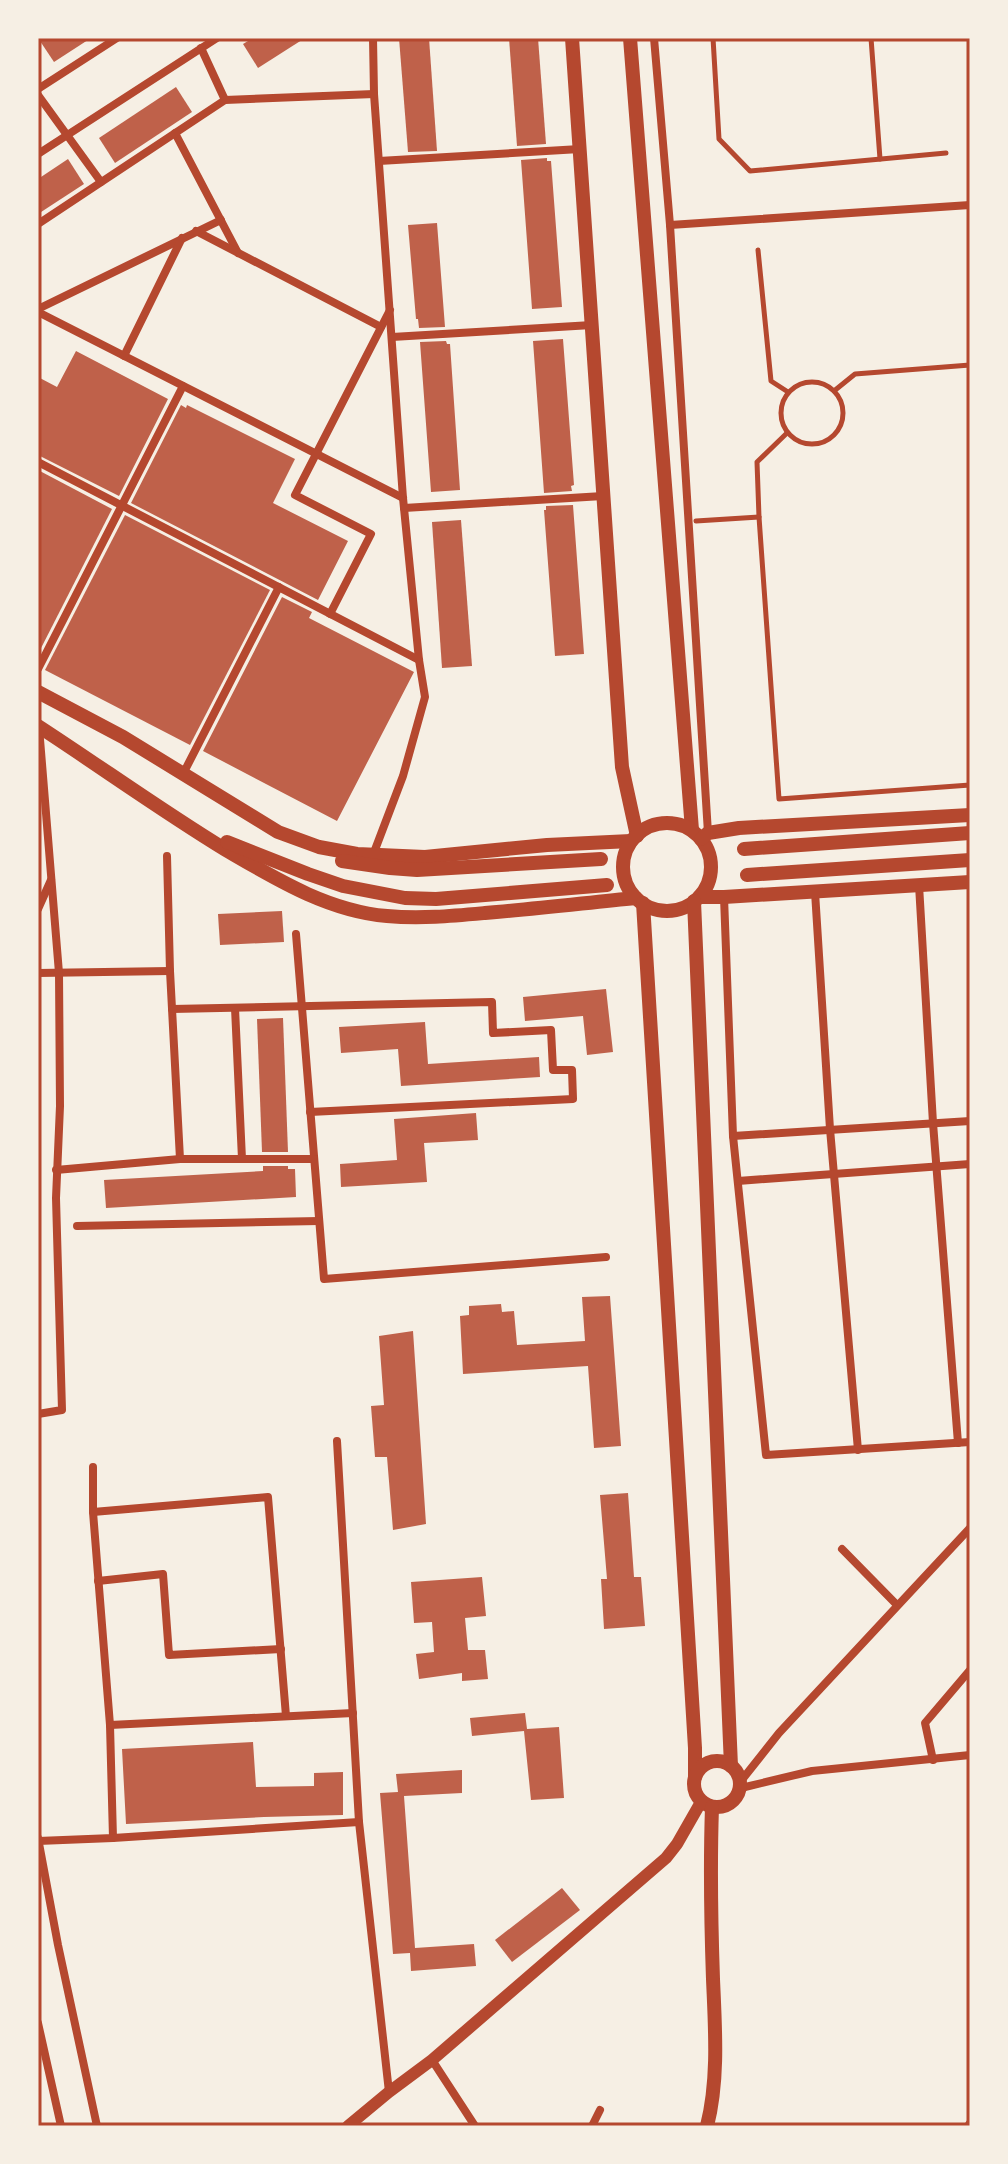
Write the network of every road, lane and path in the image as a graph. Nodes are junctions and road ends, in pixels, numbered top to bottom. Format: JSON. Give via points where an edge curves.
{"nodes":[{"id":1,"x":117,"y":38,"type":"edge"},
{"id":2,"x":217,"y":38,"type":"edge"},
{"id":3,"x":373,"y":38,"type":"edge"},
{"id":4,"x":572,"y":38,"type":"edge"},
{"id":5,"x":630,"y":38,"type":"edge"},
{"id":6,"x":654,"y":38,"type":"edge"},
{"id":7,"x":713,"y":38,"type":"edge"},
{"id":8,"x":871,"y":38,"type":"edge"},
{"id":9,"x":201,"y":48,"type":"junction"},
{"id":10,"x":38,"y":92,"type":"edge"},
{"id":11,"x":374,"y":94,"type":"junction"},
{"id":12,"x":225,"y":100,"type":"junction"},
{"id":13,"x":175,"y":133,"type":"junction"},
{"id":14,"x":66,"y":136,"type":"junction"},
{"id":15,"x":580,"y":149,"type":"junction"},
{"id":16,"x":946,"y":153,"type":"dead end"},
{"id":17,"x":38,"y":154,"type":"edge"},
{"id":18,"x":880,"y":159,"type":"junction"},
{"id":19,"x":379,"y":161,"type":"junction"},
{"id":20,"x":101,"y":182,"type":"junction"},
{"id":21,"x":970,"y":205,"type":"edge"},
{"id":22,"x":221,"y":220,"type":"junction"},
{"id":23,"x":38,"y":224,"type":"edge"},
{"id":24,"x":670,"y":225,"type":"junction"},
{"id":25,"x":196,"y":231,"type":"junction"},
{"id":26,"x":182,"y":237,"type":"junction"},
{"id":27,"x":758,"y":250,"type":"dead end"},
{"id":28,"x":238,"y":254,"type":"junction"},
{"id":29,"x":390,"y":309,"type":"junction"},
{"id":30,"x":38,"y":311,"type":"edge"},
{"id":31,"x":592,"y":325,"type":"junction"},
{"id":32,"x":381,"y":327,"type":"junction"},
{"id":33,"x":392,"y":337,"type":"junction"},
{"id":34,"x":124,"y":356,"type":"junction"},
{"id":35,"x":970,"y":365,"type":"edge"},
{"id":36,"x":183,"y":386,"type":"junction"},
{"id":37,"x":834,"y":391,"type":"junction"},
{"id":38,"x":788,"y":392,"type":"junction"},
{"id":39,"x":787,"y":433,"type":"junction"},
{"id":40,"x":316,"y":454,"type":"junction"},
{"id":41,"x":38,"y":462,"type":"edge"},
{"id":42,"x":603,"y":496,"type":"junction"},
{"id":43,"x":404,"y":503,"type":"junction"},
{"id":44,"x":122,"y":506,"type":"junction"},
{"id":45,"x":759,"y":517,"type":"junction"},
{"id":46,"x":696,"y":521,"type":"dead end"},
{"id":47,"x":279,"y":587,"type":"junction"},
{"id":48,"x":330,"y":614,"type":"junction"},
{"id":49,"x":419,"y":660,"type":"junction"},
{"id":50,"x":38,"y":669,"type":"edge"},
{"id":51,"x":38,"y":692,"type":"edge"},
{"id":52,"x":39,"y":727,"type":"edge"},
{"id":53,"x":40,"y":755,"type":"edge"},
{"id":54,"x":183,"y":774,"type":"junction"},
{"id":55,"x":970,"y":785,"type":"edge"},
{"id":56,"x":970,"y":815,"type":"edge"},
{"id":57,"x":190,"y":828,"type":"junction"},
{"id":58,"x":278,"y":832,"type":"junction"},
{"id":59,"x":970,"y":833,"type":"edge"},
{"id":60,"x":700,"y":834,"type":"junction"},
{"id":61,"x":634,"y":839,"type":"junction"},
{"id":62,"x":744,"y":849,"type":"dead end"},
{"id":63,"x":373,"y":855,"type":"junction"},
{"id":64,"x":167,"y":856,"type":"dead end"},
{"id":65,"x":601,"y":859,"type":"dead end"},
{"id":66,"x":970,"y":860,"type":"edge"},
{"id":67,"x":747,"y":875,"type":"dead end"},
{"id":68,"x":51,"y":880,"type":"junction"},
{"id":69,"x":970,"y":882,"type":"edge"},
{"id":70,"x":607,"y":885,"type":"dead end"},
{"id":71,"x":919,"y":885,"type":"junction"},
{"id":72,"x":815,"y":892,"type":"junction"},
{"id":73,"x":724,"y":897,"type":"junction"},
{"id":74,"x":696,"y":899,"type":"junction"},
{"id":75,"x":640,"y":900,"type":"junction"},
{"id":76,"x":38,"y":909,"type":"edge"},
{"id":77,"x":296,"y":934,"type":"dead end"},
{"id":78,"x":170,"y":971,"type":"junction"},
{"id":79,"x":38,"y":973,"type":"edge"},
{"id":80,"x":59,"y":973,"type":"junction"},
{"id":81,"x":301,"y":1006,"type":"junction"},
{"id":82,"x":235,"y":1008,"type":"junction"},
{"id":83,"x":172,"y":1009,"type":"junction"},
{"id":84,"x":310,"y":1112,"type":"junction"},
{"id":85,"x":970,"y":1121,"type":"edge"},
{"id":86,"x":933,"y":1123,"type":"junction"},
{"id":87,"x":830,"y":1129,"type":"junction"},
{"id":88,"x":733,"y":1136,"type":"junction"},
{"id":89,"x":180,"y":1159,"type":"junction"},
{"id":90,"x":242,"y":1159,"type":"junction"},
{"id":91,"x":314,"y":1159,"type":"junction"},
{"id":92,"x":970,"y":1164,"type":"edge"},
{"id":93,"x":937,"y":1166,"type":"junction"},
{"id":94,"x":56,"y":1170,"type":"junction"},
{"id":95,"x":835,"y":1174,"type":"junction"},
{"id":96,"x":738,"y":1181,"type":"junction"},
{"id":97,"x":319,"y":1221,"type":"junction"},
{"id":98,"x":77,"y":1226,"type":"dead end"},
{"id":99,"x":606,"y":1257,"type":"dead end"},
{"id":100,"x":38,"y":1414,"type":"edge"},
{"id":101,"x":337,"y":1441,"type":"dead end"},
{"id":102,"x":970,"y":1442,"type":"edge"},
{"id":103,"x":958,"y":1443,"type":"junction"},
{"id":104,"x":858,"y":1450,"type":"junction"},
{"id":105,"x":93,"y":1467,"type":"dead end"},
{"id":106,"x":93,"y":1512,"type":"junction"},
{"id":107,"x":970,"y":1528,"type":"edge"},
{"id":108,"x":842,"y":1549,"type":"dead end"},
{"id":109,"x":98,"y":1581,"type":"junction"},
{"id":110,"x":897,"y":1605,"type":"junction"},
{"id":111,"x":281,"y":1649,"type":"junction"},
{"id":112,"x":970,"y":1670,"type":"edge"},
{"id":113,"x":353,"y":1713,"type":"junction"},
{"id":114,"x":286,"y":1716,"type":"junction"},
{"id":115,"x":110,"y":1725,"type":"junction"},
{"id":116,"x":970,"y":1755,"type":"edge"},
{"id":117,"x":933,"y":1760,"type":"junction"},
{"id":118,"x":731,"y":1766,"type":"junction"},
{"id":119,"x":695,"y":1777,"type":"junction"},
{"id":120,"x":741,"y":1785,"type":"junction"},
{"id":121,"x":706,"y":1805,"type":"junction"},
{"id":122,"x":359,"y":1822,"type":"junction"},
{"id":123,"x":113,"y":1838,"type":"junction"},
{"id":124,"x":38,"y":1840,"type":"edge"},
{"id":125,"x":38,"y":2023,"type":"edge"},
{"id":126,"x":432,"y":2060,"type":"junction"},
{"id":127,"x":389,"y":2092,"type":"junction"},
{"id":128,"x":600,"y":2110,"type":"dead end"},
{"id":129,"x":61,"y":2126,"type":"edge"},
{"id":130,"x":97,"y":2126,"type":"edge"},
{"id":131,"x":348,"y":2126,"type":"edge"},
{"id":132,"x":475,"y":2126,"type":"edge"},
{"id":133,"x":592,"y":2126,"type":"edge"},
{"id":134,"x":707,"y":2126,"type":"edge"}],
"edges":[{"from":1,"to":10,"type":"street"},
{"from":2,"to":9,"type":"street"},
{"from":3,"to":11,"type":"street"},
{"from":4,"to":15,"type":"main road"},
{"from":5,"to":60,"type":"main road"},
{"from":6,"to":24,"type":"street"},
{"from":7,"to":18,"type":"lane","via":[[719,139],[750,171]]},
{"from":8,"to":18,"type":"lane"},
{"from":9,"to":12,"type":"street"},
{"from":9,"to":14,"type":"street"},
{"from":10,"to":14,"type":"street"},
{"from":11,"to":12,"type":"street"},
{"from":11,"to":19,"type":"street"},
{"from":12,"to":13,"type":"street"},
{"from":13,"to":20,"type":"street"},
{"from":13,"to":22,"type":"street"},
{"from":14,"to":17,"type":"street"},
{"from":14,"to":20,"type":"street"},
{"from":15,"to":19,"type":"street"},
{"from":15,"to":31,"type":"main road"},
{"from":16,"to":18,"type":"lane"},
{"from":19,"to":29,"type":"street"},
{"from":20,"to":23,"type":"street"},
{"from":21,"to":24,"type":"street"},
{"from":22,"to":25,"type":"street"},
{"from":22,"to":28,"type":"street"},
{"from":24,"to":60,"type":"street"},
{"from":25,"to":26,"type":"street"},
{"from":25,"to":28,"type":"street"},
{"from":26,"to":30,"type":"street"},
{"from":26,"to":34,"type":"street"},
{"from":27,"to":38,"type":"lane","via":[[771,381]]},
{"from":28,"to":32,"type":"street"},
{"from":29,"to":32,"type":"street"},
{"from":29,"to":33,"type":"street"},
{"from":30,"to":34,"type":"street"},
{"from":31,"to":33,"type":"street"},
{"from":31,"to":42,"type":"main road"},
{"from":32,"to":40,"type":"street"},
{"from":33,"to":43,"type":"street"},
{"from":34,"to":36,"type":"street"},
{"from":35,"to":37,"type":"lane","via":[[855,374]]},
{"from":36,"to":40,"type":"street"},
{"from":36,"to":44,"type":"street"},
{"from":37,"to":38,"type":"lane","via":[[808,381]]},
{"from":37,"to":39,"type":"lane","via":[[843,403],[842,425],[827,442],[806,445]]},
{"from":38,"to":39,"type":"lane","via":[[780,412]]},
{"from":39,"to":45,"type":"lane","via":[[757,462]]},
{"from":40,"to":43,"type":"street"},
{"from":40,"to":48,"type":"street","via":[[295,495],[371,534]]},
{"from":41,"to":44,"type":"street"},
{"from":42,"to":43,"type":"street"},
{"from":42,"to":61,"type":"main road","via":[[622,767]]},
{"from":43,"to":49,"type":"street"},
{"from":44,"to":47,"type":"street"},
{"from":44,"to":50,"type":"street"},
{"from":45,"to":46,"type":"lane"},
{"from":45,"to":55,"type":"lane","via":[[779,799]]},
{"from":47,"to":48,"type":"street"},
{"from":47,"to":54,"type":"street"},
{"from":48,"to":49,"type":"street"},
{"from":49,"to":63,"type":"street","via":[[425,697]]},
{"from":51,"to":54,"type":"main road"},
{"from":52,"to":53,"type":"street"},
{"from":52,"to":57,"type":"main road"},
{"from":53,"to":68,"type":"street"},
{"from":54,"to":58,"type":"main road"},
{"from":56,"to":60,"type":"main road"},
{"from":57,"to":70,"type":"main road","via":[[343,886],[405,898]]},
{"from":57,"to":75,"type":"main road","via":[[295,889],[385,916]]},
{"from":58,"to":63,"type":"main road","via":[[319,847]]},
{"from":58,"to":65,"type":"main road","via":[[326,858],[390,868]]},
{"from":59,"to":62,"type":"main road"},
{"from":60,"to":61,"type":"main road","via":[[681,825],[654,824]]},
{"from":60,"to":74,"type":"main road","via":[[711,862],[706,887]]},
{"from":61,"to":63,"type":"main road","via":[[425,857]]},
{"from":61,"to":75,"type":"main road","via":[[625,852],[624,876]]},
{"from":64,"to":78,"type":"street"},
{"from":66,"to":67,"type":"main road"},
{"from":68,"to":76,"type":"street"},
{"from":68,"to":80,"type":"street"},
{"from":69,"to":71,"type":"main road"},
{"from":71,"to":72,"type":"main road"},
{"from":71,"to":86,"type":"street"},
{"from":72,"to":73,"type":"main road"},
{"from":72,"to":87,"type":"street"},
{"from":73,"to":74,"type":"main road"},
{"from":73,"to":88,"type":"street"},
{"from":74,"to":75,"type":"main road","via":[[674,910]]},
{"from":74,"to":118,"type":"main road"},
{"from":75,"to":119,"type":"main road"},
{"from":77,"to":81,"type":"street"},
{"from":78,"to":80,"type":"street"},
{"from":78,"to":83,"type":"street"},
{"from":79,"to":80,"type":"street"},
{"from":80,"to":94,"type":"street"},
{"from":81,"to":82,"type":"street"},
{"from":81,"to":84,"type":"street"},
{"from":81,"to":84,"type":"street","via":[[492,1002],[493,1033],[551,1030],[553,1070],[572,1070],[573,1099]]},
{"from":82,"to":83,"type":"street"},
{"from":82,"to":90,"type":"street"},
{"from":83,"to":89,"type":"street"},
{"from":84,"to":91,"type":"street"},
{"from":85,"to":86,"type":"street"},
{"from":86,"to":87,"type":"street"},
{"from":86,"to":93,"type":"street"},
{"from":87,"to":88,"type":"street"},
{"from":87,"to":95,"type":"street"},
{"from":88,"to":96,"type":"street"},
{"from":89,"to":90,"type":"street"},
{"from":89,"to":94,"type":"street"},
{"from":90,"to":91,"type":"street"},
{"from":91,"to":97,"type":"street"},
{"from":92,"to":93,"type":"street"},
{"from":93,"to":95,"type":"street"},
{"from":93,"to":103,"type":"street"},
{"from":94,"to":100,"type":"street","via":[[62,1410]]},
{"from":95,"to":96,"type":"street"},
{"from":95,"to":104,"type":"street"},
{"from":96,"to":104,"type":"street","via":[[766,1455]]},
{"from":97,"to":98,"type":"street"},
{"from":97,"to":99,"type":"street","via":[[324,1279]]},
{"from":101,"to":113,"type":"street"},
{"from":102,"to":103,"type":"street"},
{"from":103,"to":104,"type":"street"},
{"from":105,"to":106,"type":"street"},
{"from":106,"to":109,"type":"street"},
{"from":106,"to":111,"type":"street","via":[[268,1497]]},
{"from":107,"to":110,"type":"street"},
{"from":108,"to":110,"type":"street"},
{"from":109,"to":111,"type":"street","via":[[163,1574],[169,1655]]},
{"from":109,"to":115,"type":"street"},
{"from":110,"to":120,"type":"street","via":[[779,1733]]},
{"from":111,"to":114,"type":"street"},
{"from":112,"to":117,"type":"street","via":[[925,1723]]},
{"from":113,"to":114,"type":"street"},
{"from":113,"to":122,"type":"street"},
{"from":114,"to":115,"type":"street"},
{"from":115,"to":123,"type":"street"},
{"from":116,"to":117,"type":"street"},
{"from":117,"to":120,"type":"street","via":[[812,1771]]},
{"from":118,"to":119,"type":"main road","via":[[710,1762]]},
{"from":118,"to":120,"type":"main road"},
{"from":119,"to":121,"type":"main road","via":[[694,1790]]},
{"from":120,"to":121,"type":"main road","via":[[739,1795],[725,1807]]},
{"from":121,"to":126,"type":"street","via":[[666,1858]]},
{"from":121,"to":134,"type":"main road","via":[[714,2053]]},
{"from":122,"to":123,"type":"street"},
{"from":122,"to":127,"type":"street"},
{"from":123,"to":124,"type":"street"},
{"from":124,"to":130,"type":"street"},
{"from":125,"to":129,"type":"street"},
{"from":126,"to":127,"type":"street"},
{"from":126,"to":132,"type":"street"},
{"from":127,"to":131,"type":"street"},
{"from":128,"to":133,"type":"street"}]}
